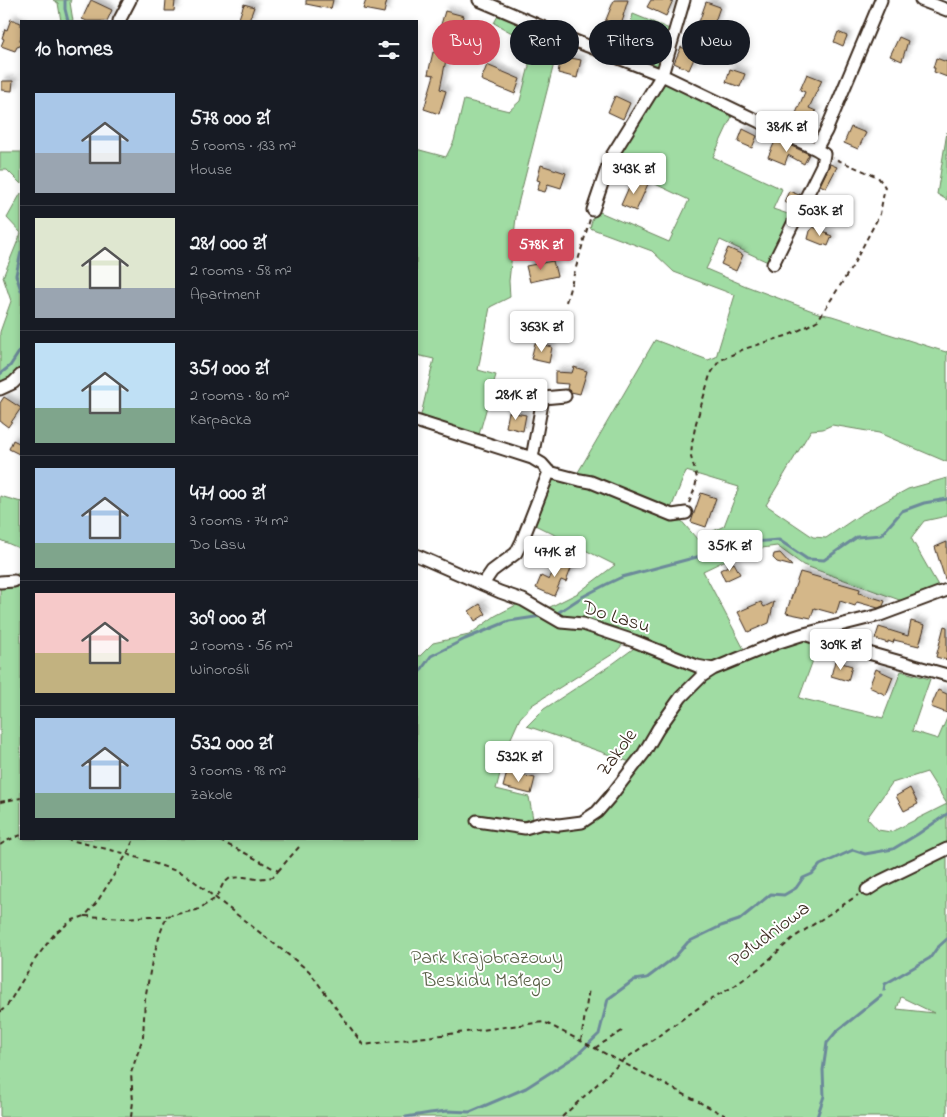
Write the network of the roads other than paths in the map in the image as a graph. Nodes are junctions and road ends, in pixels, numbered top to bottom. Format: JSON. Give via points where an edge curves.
{"nodes":[{"id":1,"x":130,"y":0,"type":"edge"},
{"id":2,"x":479,"y":0,"type":"edge"},
{"id":3,"x":684,"y":0,"type":"edge"},
{"id":4,"x":881,"y":0,"type":"edge"},
{"id":5,"x":922,"y":0,"type":"edge"},
{"id":6,"x":947,"y":10,"type":"edge"},
{"id":7,"x":120,"y":20,"type":"edge"},
{"id":8,"x":662,"y":75,"type":"junction"},
{"id":9,"x":820,"y":151,"type":"junction"},
{"id":10,"x":593,"y":210,"type":"road end"},
{"id":11,"x":773,"y":264,"type":"dead end"},
{"id":12,"x":20,"y":377,"type":"edge"},
{"id":13,"x":0,"y":389,"type":"edge"},
{"id":14,"x":565,"y":396,"type":"dead end"},
{"id":15,"x":418,"y":422,"type":"edge"},
{"id":16,"x":532,"y":458,"type":"junction"},
{"id":17,"x":549,"y":472,"type":"junction"},
{"id":18,"x":686,"y":513,"type":"road end"},
{"id":19,"x":418,"y":556,"type":"edge"},
{"id":20,"x":14,"y":581,"type":"dead end"},
{"id":21,"x":0,"y":582,"type":"edge"},
{"id":22,"x":483,"y":584,"type":"junction"},
{"id":23,"x":947,"y":590,"type":"edge"},
{"id":24,"x":804,"y":634,"type":"junction"},
{"id":25,"x":713,"y":669,"type":"junction"},
{"id":26,"x":947,"y":675,"type":"edge"},
{"id":27,"x":477,"y":821,"type":"dead end"},
{"id":28,"x":947,"y":849,"type":"edge"},
{"id":29,"x":867,"y":890,"type":"road end"}],
"edges":[{"from":1,"to":7,"type":"street"},
{"from":2,"to":8,"type":"street"},
{"from":3,"to":8,"type":"street"},
{"from":4,"to":9,"type":"street"},
{"from":5,"to":6,"type":"street"},
{"from":8,"to":9,"type":"street"},
{"from":8,"to":10,"type":"street","via":[[611,156]]},
{"from":9,"to":11,"type":"street","via":[[822,165]]},
{"from":12,"to":13,"type":"street"},
{"from":14,"to":16,"type":"street","via":[[544,398]]},
{"from":15,"to":16,"type":"street"},
{"from":16,"to":17,"type":"street"},
{"from":17,"to":18,"type":"street","via":[[591,482],[672,515]]},
{"from":17,"to":22,"type":"street","via":[[516,553],[492,571]]},
{"from":19,"to":22,"type":"street","name":"Do Lasu"},
{"from":20,"to":21,"type":"street"},
{"from":22,"to":25,"type":"street","name":"Do Lasu","via":[[523,600],[561,622],[583,624],[696,666]]},
{"from":23,"to":24,"type":"street","name":"Zakole","via":[[880,615]]},
{"from":24,"to":25,"type":"street","name":"Zakole"},
{"from":24,"to":26,"type":"street"},
{"from":25,"to":27,"type":"street","name":"Zakole","via":[[681,697],[610,797],[597,812],[582,822],[542,823],[525,828]]},
{"from":28,"to":29,"type":"street"}]}
